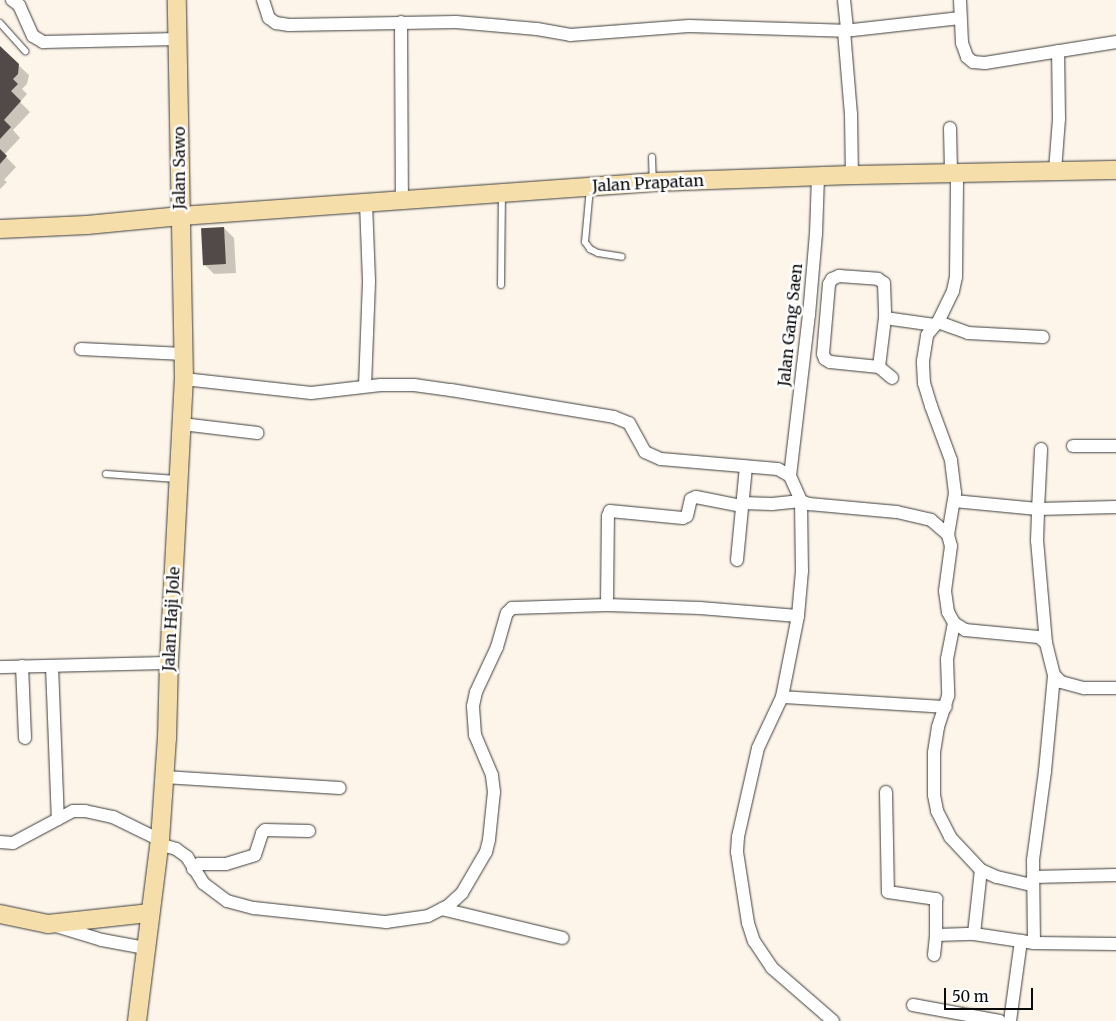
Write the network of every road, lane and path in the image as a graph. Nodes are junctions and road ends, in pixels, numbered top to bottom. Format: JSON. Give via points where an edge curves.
{"nodes":[{"id":1,"x":12,"y":0,"type":"edge"},
{"id":2,"x":177,"y":0,"type":"edge"},
{"id":3,"x":263,"y":0,"type":"edge"},
{"id":4,"x":844,"y":0,"type":"edge"},
{"id":5,"x":960,"y":0,"type":"edge"},
{"id":6,"x":960,"y":18,"type":"junction"},
{"id":7,"x":401,"y":22,"type":"junction"},
{"id":8,"x":0,"y":23,"type":"edge"},
{"id":9,"x":846,"y":30,"type":"junction"},
{"id":10,"x":178,"y":39,"type":"junction"},
{"id":11,"x":1116,"y":42,"type":"edge"},
{"id":12,"x":25,"y":51,"type":"dead end"},
{"id":13,"x":1058,"y":51,"type":"junction"},
{"id":14,"x":950,"y":128,"type":"dead end"},
{"id":15,"x":652,"y":156,"type":"dead end"},
{"id":16,"x":1116,"y":170,"type":"edge"},
{"id":17,"x":1055,"y":171,"type":"junction"},
{"id":18,"x":954,"y":173,"type":"junction"},
{"id":19,"x":852,"y":175,"type":"junction"},
{"id":20,"x":818,"y":176,"type":"junction"},
{"id":21,"x":654,"y":182,"type":"junction"},
{"id":22,"x":590,"y":186,"type":"junction"},
{"id":23,"x":502,"y":192,"type":"junction"},
{"id":24,"x":402,"y":200,"type":"junction"},
{"id":25,"x":366,"y":203,"type":"junction"},
{"id":26,"x":181,"y":216,"type":"junction"},
{"id":27,"x":0,"y":229,"type":"edge"},
{"id":28,"x":622,"y":258,"type":"dead end"},
{"id":29,"x":501,"y":285,"type":"dead end"},
{"id":30,"x":885,"y":318,"type":"junction"},
{"id":31,"x":936,"y":324,"type":"junction"},
{"id":32,"x":1043,"y":337,"type":"dead end"},
{"id":33,"x":81,"y":349,"type":"dead end"},
{"id":34,"x":184,"y":354,"type":"junction"},
{"id":35,"x":879,"y":367,"type":"junction"},
{"id":36,"x":892,"y":378,"type":"dead end"},
{"id":37,"x":184,"y":379,"type":"junction"},
{"id":38,"x":365,"y":386,"type":"junction"},
{"id":39,"x":182,"y":424,"type":"junction"},
{"id":40,"x":257,"y":433,"type":"dead end"},
{"id":41,"x":1073,"y":446,"type":"dead end"},
{"id":42,"x":1116,"y":446,"type":"edge"},
{"id":43,"x":1042,"y":449,"type":"dead end"},
{"id":44,"x":746,"y":466,"type":"junction"},
{"id":45,"x":106,"y":474,"type":"dead end"},
{"id":46,"x":790,"y":476,"type":"junction"},
{"id":47,"x":179,"y":479,"type":"junction"},
{"id":48,"x":801,"y":501,"type":"junction"},
{"id":49,"x":954,"y":501,"type":"junction"},
{"id":50,"x":742,"y":504,"type":"junction"},
{"id":51,"x":1116,"y":507,"type":"edge"},
{"id":52,"x":1038,"y":508,"type":"junction"},
{"id":53,"x":948,"y":535,"type":"junction"},
{"id":54,"x":738,"y":560,"type":"dead end"},
{"id":55,"x":607,"y":606,"type":"junction"},
{"id":56,"x":798,"y":616,"type":"junction"},
{"id":57,"x":954,"y":623,"type":"junction"},
{"id":58,"x":1046,"y":643,"type":"junction"},
{"id":59,"x":169,"y":663,"type":"junction"},
{"id":60,"x":22,"y":666,"type":"junction"},
{"id":61,"x":52,"y":666,"type":"junction"},
{"id":62,"x":0,"y":667,"type":"edge"},
{"id":63,"x":1054,"y":675,"type":"junction"},
{"id":64,"x":1116,"y":688,"type":"edge"},
{"id":65,"x":782,"y":697,"type":"junction"},
{"id":66,"x":946,"y":707,"type":"junction"},
{"id":67,"x":25,"y":738,"type":"dead end"},
{"id":68,"x":164,"y":777,"type":"junction"},
{"id":69,"x":340,"y":788,"type":"dead end"},
{"id":70,"x":886,"y":792,"type":"dead end"},
{"id":71,"x":58,"y":819,"type":"junction"},
{"id":72,"x":309,"y":831,"type":"dead end"},
{"id":73,"x":0,"y":842,"type":"edge"},
{"id":74,"x":159,"y":842,"type":"junction"},
{"id":75,"x":193,"y":869,"type":"junction"},
{"id":76,"x":981,"y":870,"type":"junction"},
{"id":77,"x":1116,"y":875,"type":"edge"},
{"id":78,"x":1032,"y":881,"type":"junction"},
{"id":79,"x":442,"y":909,"type":"junction"},
{"id":80,"x":150,"y":913,"type":"junction"},
{"id":81,"x":0,"y":914,"type":"edge"},
{"id":82,"x":48,"y":924,"type":"junction"},
{"id":83,"x":974,"y":934,"type":"junction"},
{"id":84,"x":936,"y":935,"type":"junction"},
{"id":85,"x":563,"y":938,"type":"dead end"},
{"id":86,"x":1021,"y":941,"type":"junction"},
{"id":87,"x":1034,"y":943,"type":"junction"},
{"id":88,"x":1116,"y":944,"type":"edge"},
{"id":89,"x":145,"y":948,"type":"junction"},
{"id":90,"x":934,"y":955,"type":"dead end"},
{"id":91,"x":914,"y":1006,"type":"dead end"},
{"id":92,"x":137,"y":1021,"type":"edge"},
{"id":93,"x":833,"y":1021,"type":"edge"},
{"id":94,"x":1000,"y":1021,"type":"edge"},
{"id":95,"x":1010,"y":1021,"type":"edge"}],
"edges":[{"from":1,"to":10,"type":"street","via":[[19,5],[33,36],[43,42]]},
{"from":2,"to":10,"type":"main road","name":"Jalan Sawo"},
{"from":3,"to":7,"type":"street","via":[[269,18],[276,23]]},
{"from":4,"to":9,"type":"street"},
{"from":5,"to":6,"type":"street"},
{"from":6,"to":9,"type":"street"},
{"from":6,"to":13,"type":"street","via":[[963,47],[973,62],[985,63]]},
{"from":7,"to":9,"type":"street","via":[[456,22],[570,35],[689,26]]},
{"from":7,"to":24,"type":"street"},
{"from":8,"to":12,"type":"lane"},
{"from":9,"to":19,"type":"street"},
{"from":10,"to":26,"type":"main road","name":"Jalan Sawo"},
{"from":11,"to":13,"type":"street"},
{"from":13,"to":17,"type":"street","via":[[1059,119]]},
{"from":14,"to":18,"type":"street"},
{"from":15,"to":21,"type":"lane"},
{"from":16,"to":17,"type":"main road","name":"Jalan Prapatan"},
{"from":17,"to":18,"type":"main road","name":"Jalan Prapatan"},
{"from":18,"to":19,"type":"main road","name":"Jalan Prapatan"},
{"from":18,"to":31,"type":"street","via":[[956,277],[953,291]]},
{"from":19,"to":20,"type":"main road","name":"Jalan Prapatan"},
{"from":20,"to":21,"type":"main road","name":"Jalan Prapatan"},
{"from":20,"to":46,"type":"street","name":"Jalan Gang Saen","via":[[816,234]]},
{"from":21,"to":22,"type":"main road","name":"Jalan Prapatan"},
{"from":22,"to":23,"type":"main road","name":"Jalan Prapatan"},
{"from":22,"to":28,"type":"lane","via":[[585,242],[598,253]]},
{"from":23,"to":24,"type":"main road","name":"Jalan Prapatan"},
{"from":23,"to":29,"type":"lane"},
{"from":24,"to":25,"type":"main road","name":"Jalan Prapatan"},
{"from":25,"to":26,"type":"main road","name":"Jalan Prapatan"},
{"from":25,"to":38,"type":"street","via":[[369,281]]},
{"from":26,"to":27,"type":"main road","name":"Jalan Sawo"},
{"from":26,"to":34,"type":"main road","name":"Jalan Haji Jole"},
{"from":30,"to":31,"type":"street"},
{"from":30,"to":35,"type":"street"},
{"from":30,"to":35,"type":"street","via":[[884,283],[878,279],[839,276],[832,279],[829,284],[825,359]]},
{"from":31,"to":32,"type":"street","via":[[968,333]]},
{"from":31,"to":49,"type":"street","via":[[927,335],[924,346],[924,383],[952,460]]},
{"from":33,"to":34,"type":"street"},
{"from":34,"to":37,"type":"main road","name":"Jalan Haji Jole"},
{"from":35,"to":36,"type":"street"},
{"from":37,"to":38,"type":"street","via":[[311,393]]},
{"from":37,"to":39,"type":"main road","name":"Jalan Haji Jole"},
{"from":38,"to":44,"type":"street","via":[[414,385],[614,417],[629,423],[645,452],[661,459]]},
{"from":39,"to":40,"type":"street"},
{"from":39,"to":47,"type":"main road","name":"Jalan Haji Jole"},
{"from":41,"to":42,"type":"street"},
{"from":43,"to":52,"type":"street"},
{"from":44,"to":46,"type":"street","via":[[778,469]]},
{"from":44,"to":50,"type":"street"},
{"from":45,"to":47,"type":"lane"},
{"from":46,"to":48,"type":"street"},
{"from":47,"to":59,"type":"main road","name":"Jalan Haji Jole"},
{"from":48,"to":50,"type":"street"},
{"from":48,"to":53,"type":"street","via":[[917,516],[931,520]]},
{"from":48,"to":56,"type":"street","via":[[802,571]]},
{"from":49,"to":52,"type":"street"},
{"from":49,"to":53,"type":"street"},
{"from":50,"to":54,"type":"street"},
{"from":50,"to":55,"type":"street","via":[[691,499],[687,516],[683,518],[610,511]]},
{"from":51,"to":52,"type":"street"},
{"from":52,"to":58,"type":"street","via":[[1037,541]]},
{"from":53,"to":57,"type":"street","via":[[951,546],[945,591],[948,612]]},
{"from":55,"to":56,"type":"street","via":[[700,608]]},
{"from":55,"to":79,"type":"street","via":[[522,606],[507,613],[473,706],[475,735],[492,775],[494,792],[489,840],[473,877],[462,893]]},
{"from":56,"to":65,"type":"street"},
{"from":57,"to":58,"type":"street","via":[[964,630],[1030,635]]},
{"from":57,"to":66,"type":"street","via":[[947,659],[949,684]]},
{"from":58,"to":63,"type":"street"},
{"from":59,"to":61,"type":"street"},
{"from":59,"to":68,"type":"main road","name":"Jalan Haji Jole"},
{"from":60,"to":61,"type":"street"},
{"from":60,"to":62,"type":"street"},
{"from":60,"to":67,"type":"street"},
{"from":61,"to":71,"type":"street"},
{"from":63,"to":64,"type":"street","via":[[1072,686]]},
{"from":63,"to":78,"type":"street"},
{"from":65,"to":66,"type":"street"},
{"from":65,"to":93,"type":"street","via":[[758,748],[738,837],[748,923],[754,941],[772,968]]},
{"from":66,"to":76,"type":"street","via":[[938,727],[934,753],[937,812],[950,837]]},
{"from":68,"to":69,"type":"street"},
{"from":68,"to":74,"type":"main road","name":"Jalan Haji Jole"},
{"from":70,"to":84,"type":"street","via":[[888,892],[936,899]]},
{"from":71,"to":73,"type":"street","via":[[13,843]]},
{"from":71,"to":74,"type":"street","via":[[73,811],[113,817]]},
{"from":72,"to":75,"type":"street","via":[[265,830],[255,855],[231,863],[199,864]]},
{"from":74,"to":75,"type":"street","via":[[187,857]]},
{"from":74,"to":80,"type":"main road","name":"Jalan Haji Jole"},
{"from":75,"to":79,"type":"street","via":[[216,894],[227,901],[254,908],[386,922],[428,916]]},
{"from":76,"to":78,"type":"street","via":[[997,878]]},
{"from":76,"to":83,"type":"street"},
{"from":77,"to":78,"type":"street"},
{"from":78,"to":87,"type":"street"},
{"from":79,"to":85,"type":"street"},
{"from":80,"to":82,"type":"main road"},
{"from":80,"to":89,"type":"main road","name":"Jalan Haji Jole"},
{"from":81,"to":82,"type":"main road"},
{"from":82,"to":89,"type":"street","via":[[102,940]]},
{"from":83,"to":84,"type":"street"},
{"from":83,"to":86,"type":"street"},
{"from":84,"to":90,"type":"street"},
{"from":86,"to":87,"type":"street"},
{"from":86,"to":95,"type":"street"},
{"from":87,"to":88,"type":"street"},
{"from":89,"to":92,"type":"main road","name":"Jalan Haji Jole"},
{"from":91,"to":94,"type":"street"}]}
